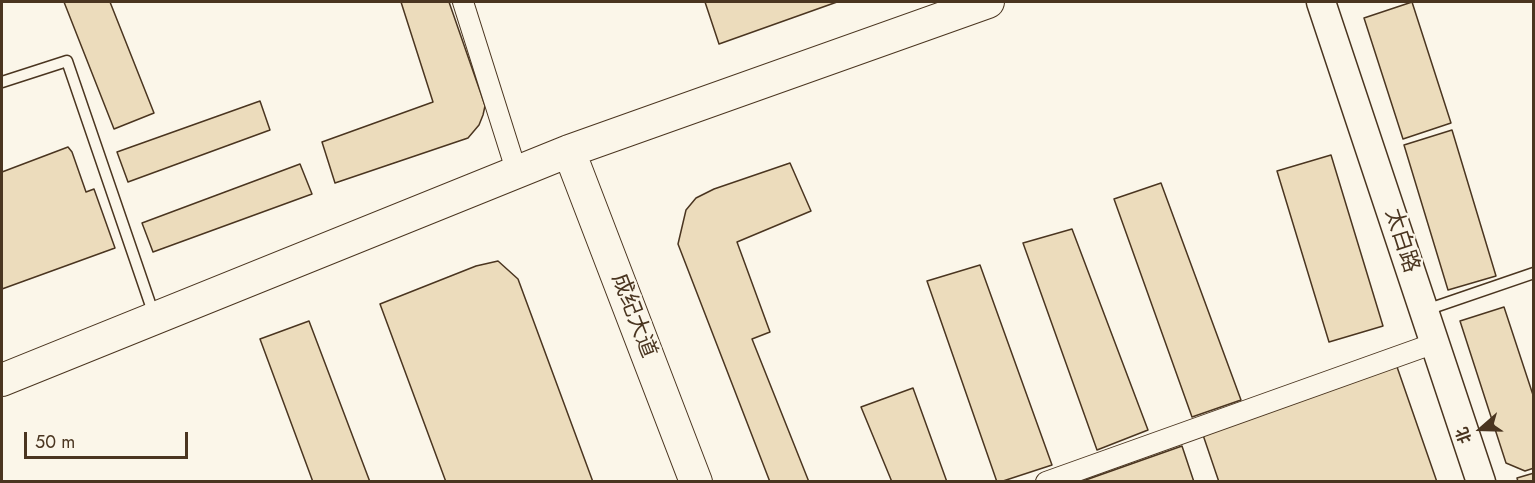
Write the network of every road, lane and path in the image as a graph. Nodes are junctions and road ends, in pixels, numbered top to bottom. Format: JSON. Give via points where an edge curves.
{"nodes":[{"id":1,"x":463,"y":2,"type":"edge"},
{"id":2,"x":988,"y":2,"type":"edge"},
{"id":3,"x":1321,"y":2,"type":"edge"},
{"id":4,"x":2,"y":82,"type":"edge"},
{"id":5,"x":569,"y":151,"type":"junction"},
{"id":6,"x":517,"y":172,"type":"junction"},
{"id":7,"x":1533,"y":273,"type":"edge"},
{"id":8,"x":1424,"y":311,"type":"junction"},
{"id":9,"x":156,"y":318,"type":"junction"},
{"id":10,"x":1435,"y":343,"type":"junction"},
{"id":11,"x":2,"y":380,"type":"edge"},
{"id":12,"x":696,"y":482,"type":"edge"},
{"id":13,"x":1046,"y":482,"type":"edge"},
{"id":14,"x":1481,"y":482,"type":"edge"}],
"edges":[{"from":1,"to":6,"type":"street"},
{"from":2,"to":5,"type":"main road"},
{"from":3,"to":8,"type":"main road","name":"太白路"},
{"from":4,"to":9,"type":"lane","via":[[67,61]]},
{"from":5,"to":6,"type":"main road"},
{"from":5,"to":12,"type":"main road","name":"成纪大道"},
{"from":6,"to":9,"type":"main road"},
{"from":7,"to":8,"type":"lane"},
{"from":8,"to":10,"type":"main road","name":"太白路"},
{"from":9,"to":11,"type":"main road"},
{"from":10,"to":13,"type":"street"},
{"from":10,"to":14,"type":"main road","name":"太白路"}]}
